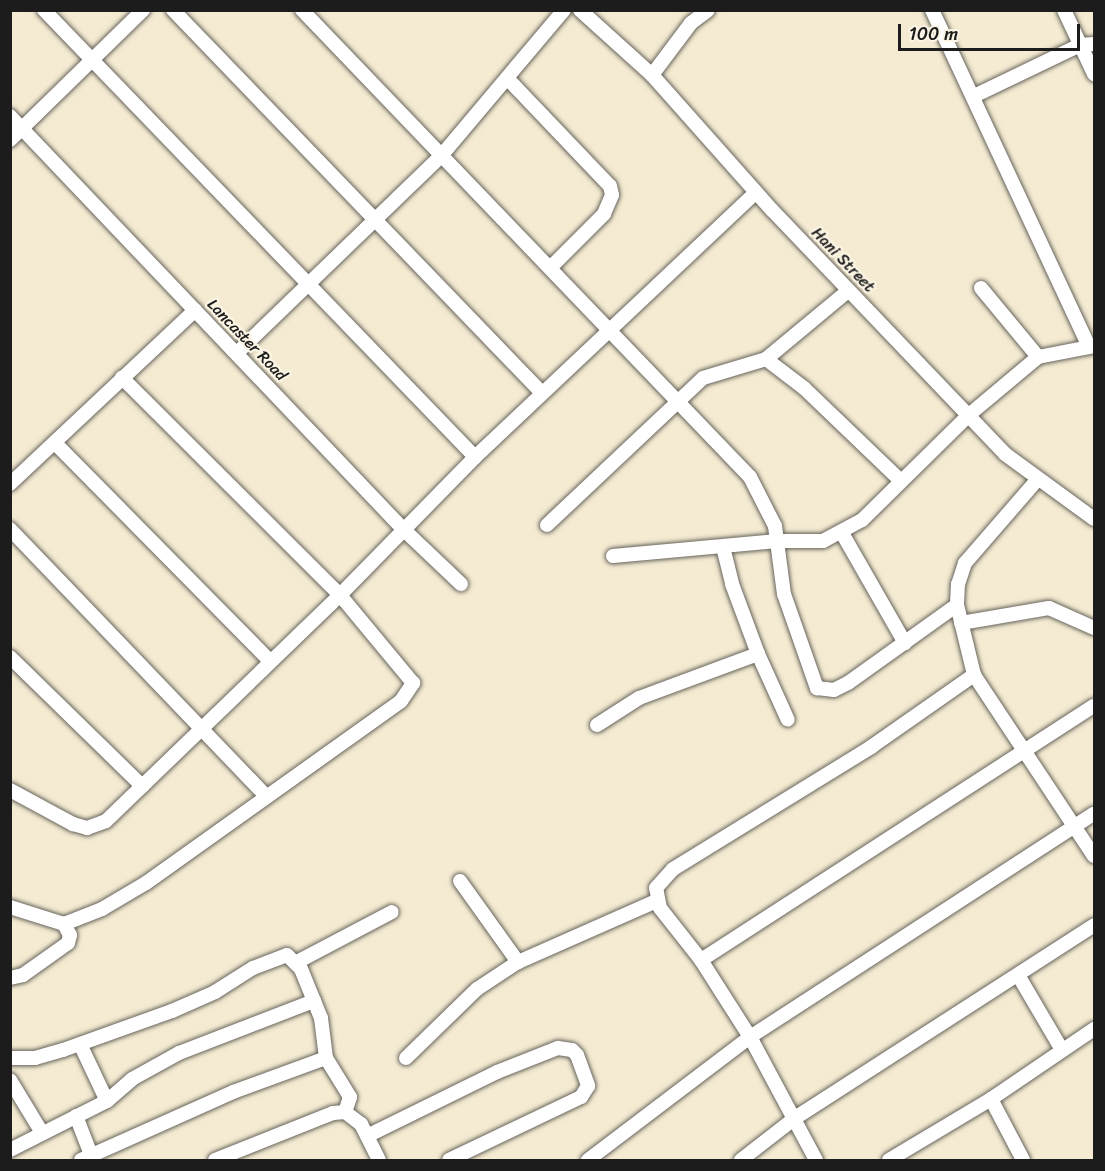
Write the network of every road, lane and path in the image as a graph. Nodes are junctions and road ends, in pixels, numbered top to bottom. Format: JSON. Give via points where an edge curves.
{"nodes":[{"id":1,"x":44,"y":10,"type":"edge"},
{"id":2,"x":143,"y":10,"type":"edge"},
{"id":3,"x":173,"y":10,"type":"edge"},
{"id":4,"x":302,"y":10,"type":"edge"},
{"id":5,"x":564,"y":10,"type":"edge"},
{"id":6,"x":580,"y":10,"type":"edge"},
{"id":7,"x":708,"y":10,"type":"edge"},
{"id":8,"x":932,"y":10,"type":"edge"},
{"id":9,"x":1064,"y":10,"type":"edge"},
{"id":10,"x":1088,"y":44,"type":"edge"},
{"id":11,"x":93,"y":60,"type":"junction"},
{"id":12,"x":1095,"y":74,"type":"edge"},
{"id":13,"x":652,"y":75,"type":"junction"},
{"id":14,"x":507,"y":78,"type":"junction"},
{"id":15,"x":974,"y":96,"type":"junction"},
{"id":16,"x":10,"y":116,"type":"edge"},
{"id":17,"x":22,"y":129,"type":"junction"},
{"id":18,"x":10,"y":140,"type":"edge"},
{"id":19,"x":441,"y":156,"type":"junction"},
{"id":20,"x":756,"y":192,"type":"junction"},
{"id":21,"x":377,"y":221,"type":"junction"},
{"id":22,"x":551,"y":267,"type":"junction"},
{"id":23,"x":310,"y":283,"type":"junction"},
{"id":24,"x":981,"y":288,"type":"dead end"},
{"id":25,"x":848,"y":291,"type":"junction"},
{"id":26,"x":195,"y":310,"type":"junction"},
{"id":27,"x":611,"y":330,"type":"junction"},
{"id":28,"x":1092,"y":346,"type":"edge"},
{"id":29,"x":238,"y":352,"type":"junction"},
{"id":30,"x":1038,"y":357,"type":"junction"},
{"id":31,"x":765,"y":359,"type":"junction"},
{"id":32,"x":122,"y":378,"type":"junction"},
{"id":33,"x":542,"y":393,"type":"junction"},
{"id":34,"x":676,"y":401,"type":"junction"},
{"id":35,"x":970,"y":414,"type":"junction"},
{"id":36,"x":55,"y":443,"type":"junction"},
{"id":37,"x":475,"y":457,"type":"junction"},
{"id":38,"x":1037,"y":480,"type":"junction"},
{"id":39,"x":901,"y":481,"type":"junction"},
{"id":40,"x":10,"y":484,"type":"edge"},
{"id":41,"x":1095,"y":519,"type":"edge"},
{"id":42,"x":547,"y":525,"type":"dead end"},
{"id":43,"x":403,"y":529,"type":"junction"},
{"id":44,"x":10,"y":530,"type":"edge"},
{"id":45,"x":842,"y":533,"type":"junction"},
{"id":46,"x":777,"y":541,"type":"junction"},
{"id":47,"x":723,"y":547,"type":"junction"},
{"id":48,"x":613,"y":556,"type":"dead end"},
{"id":49,"x":461,"y":584,"type":"dead end"},
{"id":50,"x":340,"y":595,"type":"junction"},
{"id":51,"x":957,"y":604,"type":"junction"},
{"id":52,"x":961,"y":623,"type":"junction"},
{"id":53,"x":1095,"y":628,"type":"edge"},
{"id":54,"x":905,"y":643,"type":"junction"},
{"id":55,"x":758,"y":654,"type":"junction"},
{"id":56,"x":10,"y":657,"type":"edge"},
{"id":57,"x":270,"y":661,"type":"junction"},
{"id":58,"x":974,"y":675,"type":"junction"},
{"id":59,"x":1095,"y":706,"type":"edge"},
{"id":60,"x":788,"y":720,"type":"dead end"},
{"id":61,"x":597,"y":725,"type":"dead end"},
{"id":62,"x":202,"y":729,"type":"junction"},
{"id":63,"x":1026,"y":751,"type":"junction"},
{"id":64,"x":142,"y":786,"type":"junction"},
{"id":65,"x":10,"y":790,"type":"edge"},
{"id":66,"x":267,"y":797,"type":"junction"},
{"id":67,"x":1095,"y":814,"type":"edge"},
{"id":68,"x":1077,"y":826,"type":"junction"},
{"id":69,"x":1095,"y":856,"type":"edge"},
{"id":70,"x":460,"y":881,"type":"dead end"},
{"id":71,"x":656,"y":901,"type":"junction"},
{"id":72,"x":11,"y":908,"type":"edge"},
{"id":73,"x":392,"y":912,"type":"dead end"},
{"id":74,"x":64,"y":924,"type":"junction"},
{"id":75,"x":1095,"y":925,"type":"edge"},
{"id":76,"x":701,"y":960,"type":"junction"},
{"id":77,"x":297,"y":962,"type":"junction"},
{"id":78,"x":518,"y":962,"type":"junction"},
{"id":79,"x":1018,"y":975,"type":"junction"},
{"id":80,"x":10,"y":978,"type":"edge"},
{"id":81,"x":314,"y":1001,"type":"junction"},
{"id":82,"x":1095,"y":1029,"type":"edge"},
{"id":83,"x":750,"y":1037,"type":"junction"},
{"id":84,"x":80,"y":1044,"type":"junction"},
{"id":85,"x":1062,"y":1050,"type":"junction"},
{"id":86,"x":326,"y":1058,"type":"junction"},
{"id":87,"x":406,"y":1058,"type":"dead end"},
{"id":88,"x":10,"y":1059,"type":"edge"},
{"id":89,"x":10,"y":1080,"type":"edge"},
{"id":90,"x":992,"y":1099,"type":"junction"},
{"id":91,"x":107,"y":1101,"type":"junction"},
{"id":92,"x":345,"y":1112,"type":"junction"},
{"id":93,"x":76,"y":1116,"type":"junction"},
{"id":94,"x":795,"y":1118,"type":"junction"},
{"id":95,"x":41,"y":1131,"type":"junction"},
{"id":96,"x":367,"y":1136,"type":"junction"},
{"id":97,"x":10,"y":1150,"type":"edge"},
{"id":98,"x":88,"y":1159,"type":"edge"},
{"id":99,"x":376,"y":1160,"type":"edge"},
{"id":100,"x":1023,"y":1160,"type":"edge"},
{"id":101,"x":215,"y":1161,"type":"edge"},
{"id":102,"x":449,"y":1161,"type":"edge"},
{"id":103,"x":588,"y":1161,"type":"edge"},
{"id":104,"x":741,"y":1161,"type":"edge"},
{"id":105,"x":816,"y":1161,"type":"edge"},
{"id":106,"x":889,"y":1161,"type":"edge"}],
"edges":[{"from":1,"to":11,"type":"street"},
{"from":2,"to":11,"type":"street"},
{"from":3,"to":21,"type":"street"},
{"from":4,"to":19,"type":"street"},
{"from":5,"to":14,"type":"street"},
{"from":6,"to":13,"type":"street","name":"Hani Street"},
{"from":7,"to":13,"type":"street","via":[[691,23]]},
{"from":8,"to":15,"type":"street"},
{"from":9,"to":10,"type":"street"},
{"from":10,"to":12,"type":"street"},
{"from":10,"to":15,"type":"street"},
{"from":11,"to":17,"type":"street"},
{"from":11,"to":23,"type":"street"},
{"from":13,"to":20,"type":"street","name":"Hani Street"},
{"from":14,"to":19,"type":"street"},
{"from":14,"to":22,"type":"street","via":[[610,186],[612,195],[604,214]]},
{"from":15,"to":28,"type":"street"},
{"from":16,"to":17,"type":"street","name":"Lancaster Road"},
{"from":17,"to":18,"type":"street"},
{"from":17,"to":26,"type":"street","name":"Lancaster Road"},
{"from":19,"to":21,"type":"street"},
{"from":19,"to":22,"type":"street"},
{"from":20,"to":25,"type":"street","name":"Hani Street"},
{"from":20,"to":27,"type":"street"},
{"from":21,"to":23,"type":"street"},
{"from":21,"to":33,"type":"street"},
{"from":22,"to":27,"type":"street"},
{"from":23,"to":29,"type":"street"},
{"from":23,"to":37,"type":"street"},
{"from":24,"to":30,"type":"street"},
{"from":25,"to":31,"type":"street"},
{"from":25,"to":35,"type":"street","name":"Hani Street"},
{"from":26,"to":29,"type":"street","name":"Lancaster Road"},
{"from":26,"to":32,"type":"street"},
{"from":27,"to":33,"type":"street"},
{"from":27,"to":34,"type":"street"},
{"from":28,"to":30,"type":"street"},
{"from":29,"to":43,"type":"street","name":"Lancaster Road"},
{"from":30,"to":35,"type":"street"},
{"from":31,"to":34,"type":"street","via":[[711,373]]},
{"from":31,"to":39,"type":"street","via":[[804,388]]},
{"from":32,"to":36,"type":"street"},
{"from":32,"to":50,"type":"street"},
{"from":33,"to":37,"type":"street"},
{"from":34,"to":42,"type":"street"},
{"from":34,"to":46,"type":"street","via":[[750,477],[770,514]]},
{"from":35,"to":38,"type":"street","name":"Hani Street","via":[[1005,454]]},
{"from":35,"to":39,"type":"street"},
{"from":36,"to":40,"type":"street"},
{"from":36,"to":57,"type":"street"},
{"from":37,"to":43,"type":"street"},
{"from":38,"to":41,"type":"street","name":"Hani Street"},
{"from":38,"to":51,"type":"street","via":[[965,563]]},
{"from":39,"to":45,"type":"street","via":[[879,505]]},
{"from":43,"to":49,"type":"street","name":"Lancaster Road"},
{"from":43,"to":50,"type":"street"},
{"from":44,"to":62,"type":"street"},
{"from":45,"to":46,"type":"street","via":[[812,543]]},
{"from":45,"to":54,"type":"street"},
{"from":46,"to":47,"type":"street"},
{"from":46,"to":54,"type":"street","via":[[784,594],[817,688],[834,690]]},
{"from":47,"to":48,"type":"street"},
{"from":47,"to":55,"type":"street"},
{"from":50,"to":57,"type":"street"},
{"from":50,"to":66,"type":"street","via":[[410,675],[411,690]]},
{"from":51,"to":52,"type":"street"},
{"from":51,"to":54,"type":"street"},
{"from":52,"to":53,"type":"street","via":[[1049,608]]},
{"from":52,"to":58,"type":"street"},
{"from":55,"to":60,"type":"street"},
{"from":55,"to":61,"type":"street","via":[[639,698]]},
{"from":56,"to":64,"type":"street"},
{"from":57,"to":62,"type":"street"},
{"from":58,"to":63,"type":"street"},
{"from":58,"to":71,"type":"street","via":[[842,766],[673,869],[656,888]]},
{"from":59,"to":63,"type":"street"},
{"from":62,"to":64,"type":"street"},
{"from":62,"to":66,"type":"street"},
{"from":63,"to":68,"type":"street"},
{"from":63,"to":76,"type":"street"},
{"from":64,"to":65,"type":"street","via":[[106,821],[87,828],[37,807]]},
{"from":66,"to":74,"type":"street","via":[[146,883],[87,916]]},
{"from":67,"to":68,"type":"street"},
{"from":68,"to":69,"type":"street"},
{"from":68,"to":83,"type":"street"},
{"from":70,"to":78,"type":"street"},
{"from":71,"to":76,"type":"street"},
{"from":71,"to":78,"type":"street"},
{"from":72,"to":74,"type":"street"},
{"from":73,"to":77,"type":"street"},
{"from":74,"to":80,"type":"street","via":[[70,935],[68,943],[23,975]]},
{"from":75,"to":79,"type":"street"},
{"from":76,"to":83,"type":"street"},
{"from":77,"to":81,"type":"street"},
{"from":77,"to":84,"type":"street","via":[[287,955],[276,958],[183,1006]]},
{"from":78,"to":87,"type":"street","via":[[477,989]]},
{"from":79,"to":85,"type":"street"},
{"from":79,"to":94,"type":"street"},
{"from":81,"to":86,"type":"street","via":[[326,1034]]},
{"from":81,"to":91,"type":"street","via":[[188,1048],[132,1079]]},
{"from":82,"to":85,"type":"street"},
{"from":83,"to":94,"type":"street"},
{"from":83,"to":103,"type":"street"},
{"from":84,"to":88,"type":"street","via":[[35,1058]]},
{"from":84,"to":91,"type":"street"},
{"from":85,"to":90,"type":"street"},
{"from":86,"to":92,"type":"street","via":[[350,1097]]},
{"from":86,"to":98,"type":"street","via":[[233,1092]]},
{"from":89,"to":95,"type":"street"},
{"from":90,"to":100,"type":"street"},
{"from":90,"to":106,"type":"street"},
{"from":91,"to":93,"type":"street"},
{"from":92,"to":96,"type":"street","via":[[357,1119]]},
{"from":92,"to":101,"type":"street","via":[[333,1113]]},
{"from":93,"to":95,"type":"street"},
{"from":93,"to":98,"type":"street"},
{"from":94,"to":104,"type":"street"},
{"from":94,"to":105,"type":"street"},
{"from":95,"to":97,"type":"street"},
{"from":96,"to":99,"type":"street"},
{"from":96,"to":102,"type":"street","via":[[497,1072],[558,1048],[577,1055],[587,1079],[582,1097]]}]}
